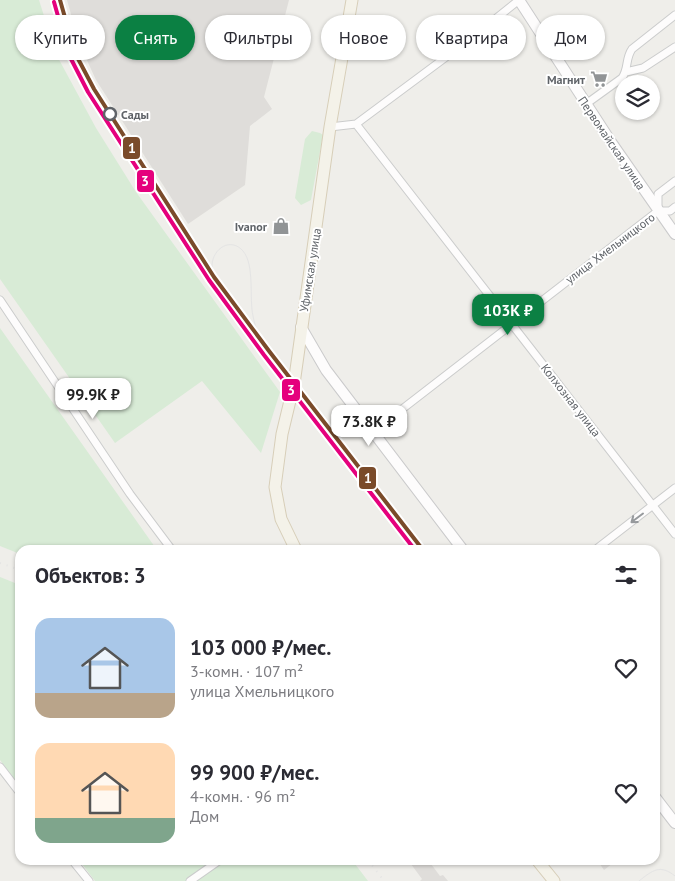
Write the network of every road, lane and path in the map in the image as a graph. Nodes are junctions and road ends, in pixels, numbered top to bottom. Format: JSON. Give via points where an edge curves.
{"nodes":[{"id":1,"x":352,"y":0,"type":"edge"},
{"id":2,"x":519,"y":0,"type":"edge"},
{"id":3,"x":675,"y":15,"type":"edge"},
{"id":4,"x":675,"y":47,"type":"edge"},
{"id":5,"x":626,"y":72,"type":"junction"},
{"id":6,"x":586,"y":104,"type":"junction"},
{"id":7,"x":356,"y":124,"type":"junction"},
{"id":8,"x":330,"y":127,"type":"junction"},
{"id":9,"x":675,"y":181,"type":"edge"},
{"id":10,"x":675,"y":207,"type":"edge"},
{"id":11,"x":658,"y":211,"type":"junction"},
{"id":12,"x":675,"y":234,"type":"edge"},
{"id":13,"x":0,"y":300,"type":"edge"},
{"id":14,"x":511,"y":323,"type":"junction"},
{"id":15,"x":301,"y":326,"type":"junction"},
{"id":16,"x":372,"y":431,"type":"junction"},
{"id":17,"x":675,"y":488,"type":"edge"},
{"id":18,"x":653,"y":506,"type":"junction"},
{"id":19,"x":675,"y":534,"type":"edge"},
{"id":20,"x":168,"y":545,"type":"edge"},
{"id":21,"x":294,"y":545,"type":"edge"},
{"id":22,"x":459,"y":545,"type":"edge"},
{"id":23,"x":602,"y":545,"type":"edge"},
{"id":24,"x":0,"y":768,"type":"edge"},
{"id":25,"x":15,"y":787,"type":"edge"},
{"id":26,"x":660,"y":803,"type":"edge"},
{"id":27,"x":674,"y":818,"type":"edge"},
{"id":28,"x":76,"y":865,"type":"edge"},
{"id":29,"x":213,"y":865,"type":"edge"},
{"id":30,"x":541,"y":865,"type":"edge"},
{"id":31,"x":89,"y":881,"type":"edge"},
{"id":32,"x":190,"y":881,"type":"edge"},
{"id":33,"x":554,"y":881,"type":"edge"}],
"edges":[{"from":1,"to":8,"type":"main road","name":"Уфимская улица"},
{"from":2,"to":6,"type":"street","name":"Первомайская улица"},
{"from":2,"to":7,"type":"street"},
{"from":3,"to":5,"type":"street","via":[[632,49],[627,56]]},
{"from":4,"to":5,"type":"street","via":[[648,66]]},
{"from":5,"to":6,"type":"street"},
{"from":6,"to":11,"type":"street","name":"Первомайская улица"},
{"from":7,"to":8,"type":"street"},
{"from":7,"to":14,"type":"street","name":"Колхозная улица"},
{"from":8,"to":15,"type":"main road","name":"Уфимская улица"},
{"from":9,"to":11,"type":"street","name":"улица Хмельницкого","via":[[658,194]]},
{"from":10,"to":11,"type":"street","name":"улица Хмельницкого","via":[[670,211]]},
{"from":11,"to":12,"type":"street","name":"Первомайская улица"},
{"from":11,"to":14,"type":"street","name":"улица Хмельницкого"},
{"from":13,"to":20,"type":"street","via":[[130,494]]},
{"from":14,"to":16,"type":"street","name":"улица Хмельницкого"},
{"from":14,"to":18,"type":"street","name":"Колхозная улица"},
{"from":15,"to":16,"type":"street","name":"Уфимская улица","via":[[326,370]]},
{"from":15,"to":21,"type":"main road","via":[[275,487],[281,519]]},
{"from":16,"to":22,"type":"street","name":"Уфимская улица"},
{"from":17,"to":18,"type":"street"},
{"from":18,"to":19,"type":"street","name":"Колхозная улица"},
{"from":18,"to":23,"type":"street","one_way":true},
{"from":24,"to":25,"type":"street"},
{"from":26,"to":27,"type":"street"},
{"from":28,"to":31,"type":"street"},
{"from":29,"to":32,"type":"street"},
{"from":30,"to":33,"type":"main road"}]}
